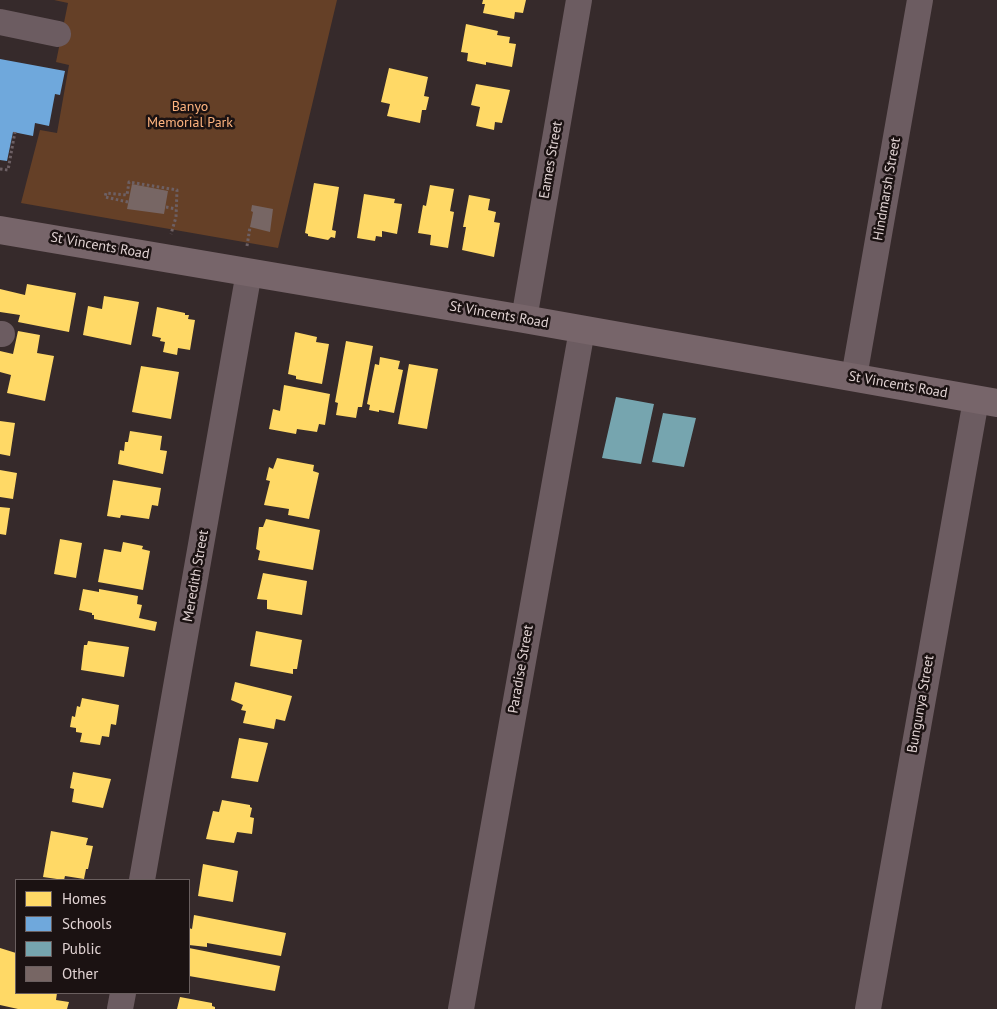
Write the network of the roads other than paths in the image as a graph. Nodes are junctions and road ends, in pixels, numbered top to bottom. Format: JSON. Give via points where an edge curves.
{"nodes":[{"id":1,"x":579,"y":0,"type":"edge"},
{"id":2,"x":920,"y":0,"type":"edge"},
{"id":3,"x":0,"y":22,"type":"edge"},
{"id":4,"x":58,"y":34,"type":"dead end"},
{"id":5,"x":0,"y":230,"type":"edge"},
{"id":6,"x":248,"y":259,"type":"junction"},
{"id":7,"x":524,"y":319,"type":"junction"},
{"id":8,"x":582,"y":330,"type":"junction"},
{"id":9,"x":854,"y":377,"type":"junction"},
{"id":10,"x":986,"y":401,"type":"edge"},
{"id":11,"x":142,"y":879,"type":"edge"},
{"id":12,"x":122,"y":994,"type":"edge"},
{"id":13,"x":120,"y":1009,"type":"edge"},
{"id":14,"x":461,"y":1009,"type":"edge"},
{"id":15,"x":868,"y":1009,"type":"edge"}],
"edges":[{"from":1,"to":7,"type":"street","name":"Eames Street"},
{"from":2,"to":9,"type":"street","name":"Hindmarsh Street"},
{"from":3,"to":4,"type":"street"},
{"from":5,"to":6,"type":"main road","name":"St Vincents Road"},
{"from":6,"to":7,"type":"main road","name":"St Vincents Road"},
{"from":6,"to":11,"type":"street","name":"Meredith Street"},
{"from":7,"to":8,"type":"main road","name":"St Vincents Road"},
{"from":8,"to":9,"type":"main road","name":"St Vincents Road"},
{"from":8,"to":14,"type":"street","name":"Paradise Street"},
{"from":9,"to":10,"type":"main road","name":"St Vincents Road"},
{"from":10,"to":15,"type":"street","name":"Bungunya Street"},
{"from":12,"to":13,"type":"street"}]}
